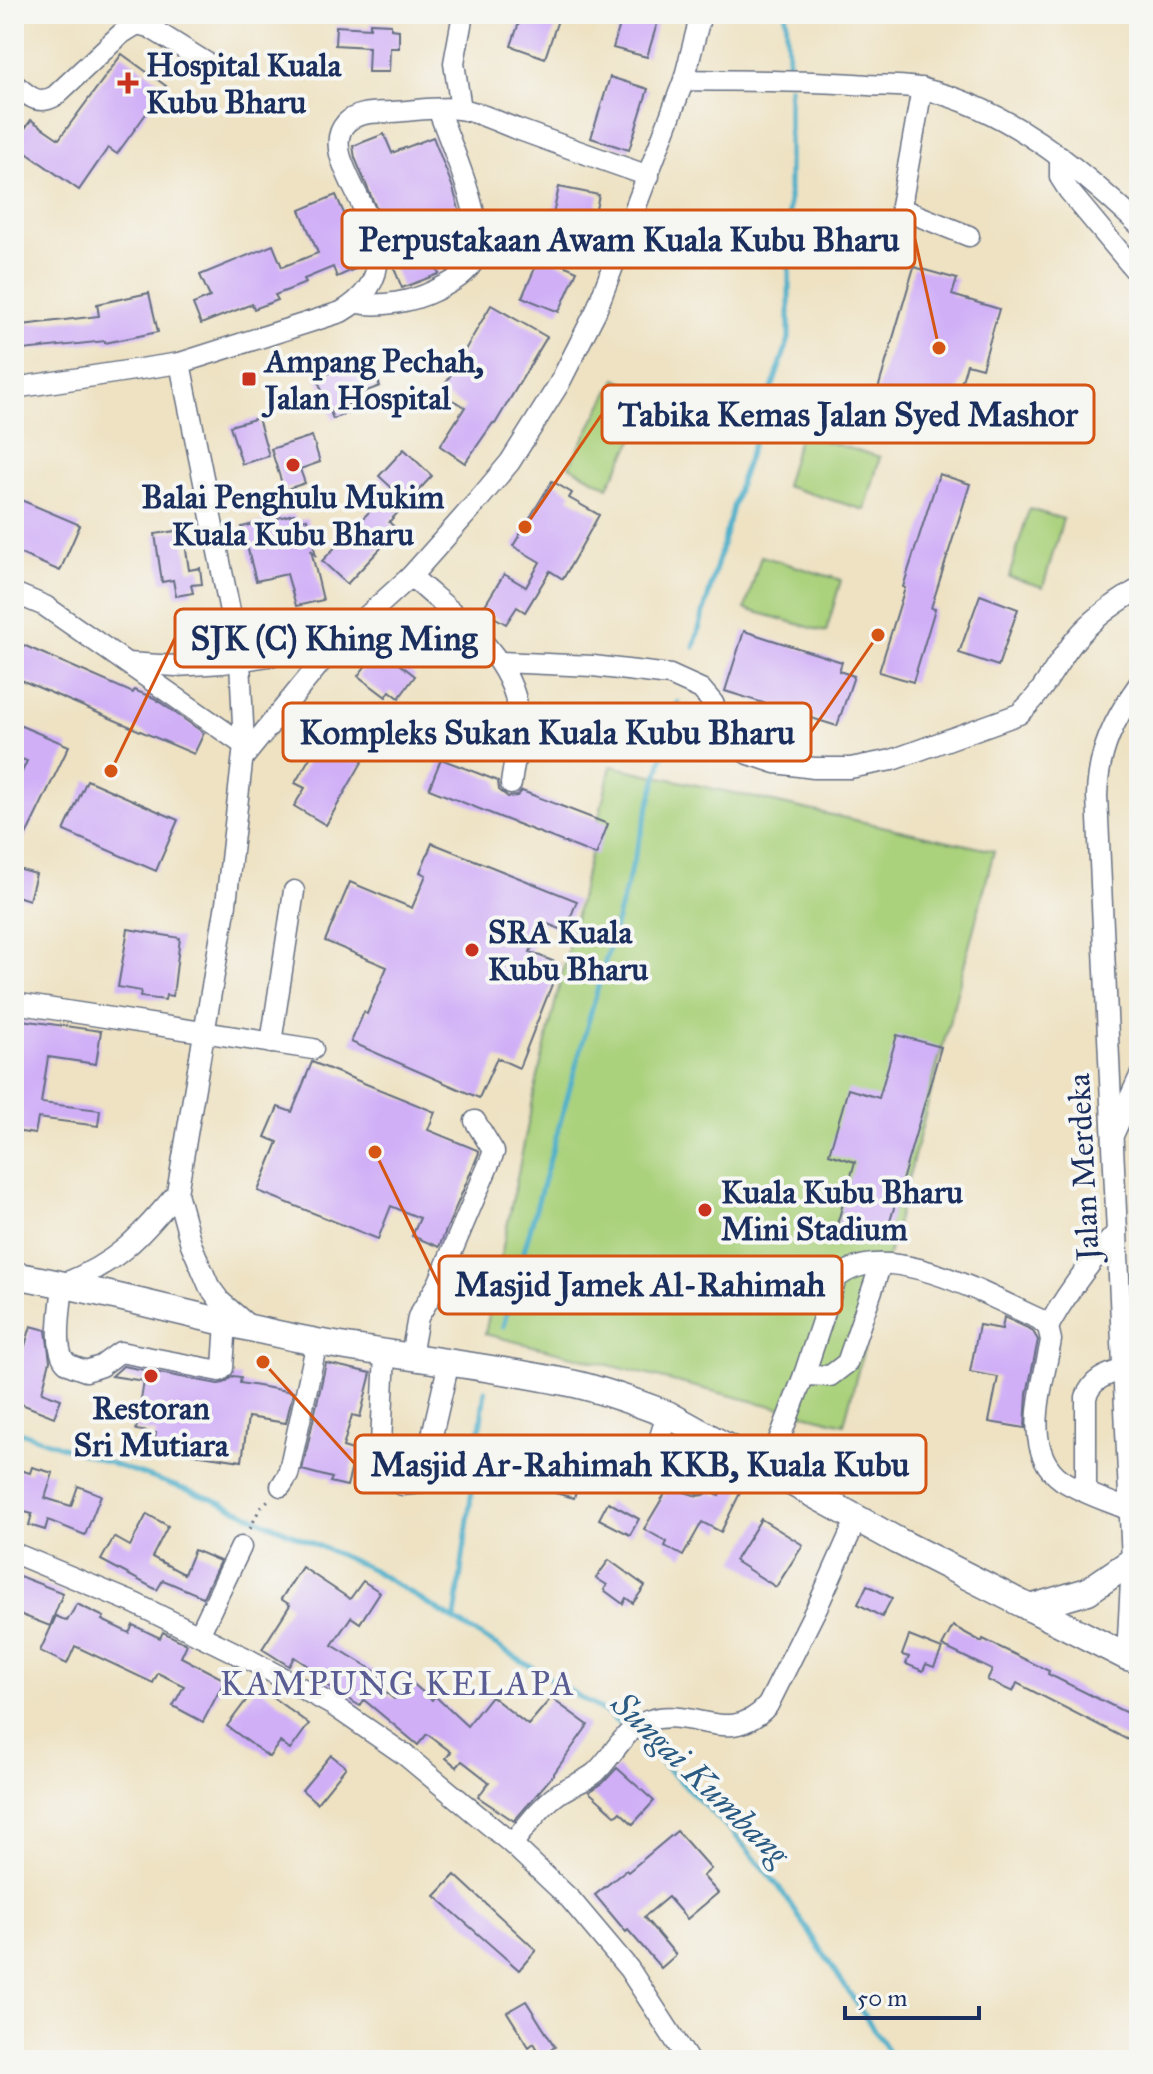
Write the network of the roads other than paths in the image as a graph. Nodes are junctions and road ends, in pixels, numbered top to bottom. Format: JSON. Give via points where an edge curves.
{"nodes":[{"id":1,"x":463,"y":14,"type":"edge"},
{"id":2,"x":701,"y":14,"type":"edge"},
{"id":3,"x":210,"y":65,"type":"dead end"},
{"id":4,"x":684,"y":80,"type":"junction"},
{"id":5,"x":14,"y":84,"type":"edge"},
{"id":6,"x":922,"y":88,"type":"junction"},
{"id":7,"x":438,"y":109,"type":"junction"},
{"id":8,"x":461,"y":109,"type":"junction"},
{"id":9,"x":1060,"y":156,"type":"junction"},
{"id":10,"x":649,"y":176,"type":"junction"},
{"id":11,"x":1139,"y":225,"type":"edge"},
{"id":12,"x":969,"y":236,"type":"dead end"},
{"id":13,"x":1139,"y":275,"type":"edge"},
{"id":14,"x":357,"y":303,"type":"junction"},
{"id":15,"x":180,"y":363,"type":"junction"},
{"id":16,"x":14,"y":388,"type":"edge"},
{"id":17,"x":411,"y":576,"type":"junction"},
{"id":18,"x":1139,"y":589,"type":"edge"},
{"id":19,"x":14,"y":593,"type":"edge"},
{"id":20,"x":334,"y":646,"type":"junction"},
{"id":21,"x":240,"y":661,"type":"junction"},
{"id":22,"x":500,"y":662,"type":"junction"},
{"id":23,"x":127,"y":663,"type":"junction"},
{"id":24,"x":1139,"y":684,"type":"edge"},
{"id":25,"x":244,"y":752,"type":"junction"},
{"id":26,"x":511,"y":784,"type":"dead end"},
{"id":27,"x":294,"y":891,"type":"dead end"},
{"id":28,"x":14,"y":1003,"type":"edge"},
{"id":29,"x":202,"y":1033,"type":"junction"},
{"id":30,"x":271,"y":1043,"type":"junction"},
{"id":31,"x":313,"y":1049,"type":"dead end"},
{"id":32,"x":1139,"y":1072,"type":"edge"},
{"id":33,"x":1108,"y":1073,"type":"junction"},
{"id":34,"x":1139,"y":1078,"type":"edge"},
{"id":35,"x":475,"y":1121,"type":"dead end"},
{"id":36,"x":1112,"y":1137,"type":"junction"},
{"id":37,"x":177,"y":1193,"type":"junction"},
{"id":38,"x":1117,"y":1232,"type":"junction"},
{"id":39,"x":881,"y":1264,"type":"junction"},
{"id":40,"x":14,"y":1275,"type":"edge"},
{"id":41,"x":63,"y":1284,"type":"junction"},
{"id":42,"x":226,"y":1322,"type":"junction"},
{"id":43,"x":1048,"y":1327,"type":"junction"},
{"id":44,"x":253,"y":1329,"type":"junction"},
{"id":45,"x":317,"y":1342,"type":"junction"},
{"id":46,"x":385,"y":1352,"type":"junction"},
{"id":47,"x":411,"y":1356,"type":"junction"},
{"id":48,"x":449,"y":1362,"type":"junction"},
{"id":49,"x":1124,"y":1369,"type":"junction"},
{"id":50,"x":804,"y":1375,"type":"junction"},
{"id":51,"x":667,"y":1414,"type":"junction"},
{"id":52,"x":767,"y":1471,"type":"junction"},
{"id":53,"x":700,"y":1483,"type":"dead end"},
{"id":54,"x":281,"y":1486,"type":"dead end"},
{"id":55,"x":1086,"y":1491,"type":"junction"},
{"id":56,"x":1130,"y":1510,"type":"junction"},
{"id":57,"x":857,"y":1518,"type":"junction"},
{"id":58,"x":241,"y":1547,"type":"road end"},
{"id":59,"x":14,"y":1553,"type":"edge"},
{"id":60,"x":1136,"y":1568,"type":"edge"},
{"id":61,"x":1030,"y":1608,"type":"junction"},
{"id":62,"x":199,"y":1635,"type":"junction"},
{"id":63,"x":1133,"y":1659,"type":"edge"},
{"id":64,"x":512,"y":1844,"type":"junction"},
{"id":65,"x":688,"y":2060,"type":"edge"}],
"edges":[{"from":1,"to":8,"type":"street","via":[[454,63]]},
{"from":2,"to":4,"type":"street"},
{"from":3,"to":5,"type":"street","via":[[137,24],[45,102],[37,102]]},
{"from":4,"to":6,"type":"street","via":[[811,80]]},
{"from":4,"to":10,"type":"street"},
{"from":6,"to":9,"type":"street","via":[[993,116]]},
{"from":6,"to":12,"type":"street","via":[[901,206]]},
{"from":7,"to":8,"type":"street"},
{"from":7,"to":14,"type":"street","via":[[362,114],[347,122],[340,134],[341,161],[375,236],[374,282]]},
{"from":7,"to":14,"type":"street","via":[[478,226],[478,254],[454,281],[429,293],[378,306]]},
{"from":8,"to":10,"type":"street"},
{"from":9,"to":11,"type":"street"},
{"from":9,"to":13,"type":"street","via":[[1060,177],[1069,191]]},
{"from":10,"to":17,"type":"street","via":[[596,311],[559,384],[510,462]]},
{"from":14,"to":15,"type":"street"},
{"from":15,"to":16,"type":"street"},
{"from":15,"to":21,"type":"street"},
{"from":17,"to":20,"type":"street"},
{"from":17,"to":22,"type":"street"},
{"from":18,"to":22,"type":"street","via":[[1105,610],[1075,640],[1034,701],[1019,714],[892,760],[850,768],[776,763],[746,753],[728,737],[701,689],[670,675]]},
{"from":19,"to":23,"type":"street","via":[[45,606]]},
{"from":20,"to":21,"type":"street"},
{"from":20,"to":25,"type":"street"},
{"from":21,"to":23,"type":"street"},
{"from":21,"to":25,"type":"street"},
{"from":22,"to":26,"type":"street","via":[[519,727]]},
{"from":23,"to":25,"type":"street"},
{"from":24,"to":33,"type":"street","name":"Jalan Merdeka","via":[[1112,728],[1098,776]]},
{"from":25,"to":29,"type":"street","via":[[226,904]]},
{"from":27,"to":30,"type":"street"},
{"from":28,"to":29,"type":"street"},
{"from":29,"to":30,"type":"street"},
{"from":29,"to":37,"type":"street"},
{"from":30,"to":31,"type":"street"},
{"from":32,"to":33,"type":"street"},
{"from":33,"to":36,"type":"street","name":"Jalan Merdeka"},
{"from":34,"to":36,"type":"street"},
{"from":35,"to":47,"type":"street","via":[[494,1152],[438,1284],[418,1317]]},
{"from":36,"to":38,"type":"street","name":"Jalan Merdeka"},
{"from":37,"to":41,"type":"street","via":[[118,1256]]},
{"from":37,"to":44,"type":"street","via":[[209,1286]]},
{"from":38,"to":43,"type":"street","via":[[1089,1262]]},
{"from":38,"to":49,"type":"street","name":"Jalan Merdeka"},
{"from":39,"to":43,"type":"street","via":[[932,1273]]},
{"from":39,"to":50,"type":"street","via":[[848,1268],[836,1279]]},
{"from":39,"to":50,"type":"street","via":[[847,1363],[830,1376]]},
{"from":40,"to":41,"type":"main road"},
{"from":41,"to":42,"type":"main road"},
{"from":41,"to":42,"type":"street","via":[[61,1354],[67,1363],[86,1371],[120,1352],[220,1371]]},
{"from":42,"to":44,"type":"main road"},
{"from":43,"to":55,"type":"street","via":[[1051,1340],[1037,1422],[1040,1454],[1050,1470]]},
{"from":44,"to":45,"type":"main road"},
{"from":45,"to":46,"type":"main road"},
{"from":45,"to":54,"type":"street","via":[[288,1475]]},
{"from":46,"to":47,"type":"main road"},
{"from":46,"to":48,"type":"street","via":[[380,1468],[402,1485],[421,1483]]},
{"from":47,"to":48,"type":"main road"},
{"from":48,"to":51,"type":"main road","via":[[576,1385]]},
{"from":49,"to":55,"type":"street","via":[[1098,1378],[1086,1397]]},
{"from":49,"to":56,"type":"street","name":"Jalan Merdeka"},
{"from":50,"to":52,"type":"street"},
{"from":51,"to":52,"type":"main road"},
{"from":51,"to":53,"type":"street","via":[[654,1457],[665,1472]]},
{"from":52,"to":57,"type":"main road"},
{"from":55,"to":56,"type":"street"},
{"from":56,"to":60,"type":"street","name":"Jalan Merdeka"},
{"from":57,"to":61,"type":"main road"},
{"from":57,"to":64,"type":"street","via":[[801,1640],[756,1718],[726,1727],[675,1718],[647,1721],[595,1773],[555,1796]]},
{"from":58,"to":62,"type":"street"},
{"from":59,"to":62,"type":"street"},
{"from":60,"to":61,"type":"main road","via":[[1088,1591]]},
{"from":60,"to":63,"type":"street","name":"Jalan Merdeka"},
{"from":61,"to":63,"type":"main road"},
{"from":62,"to":64,"type":"street","via":[[334,1706],[405,1755]]},
{"from":64,"to":65,"type":"street","via":[[571,1900],[629,1969]]}]}
